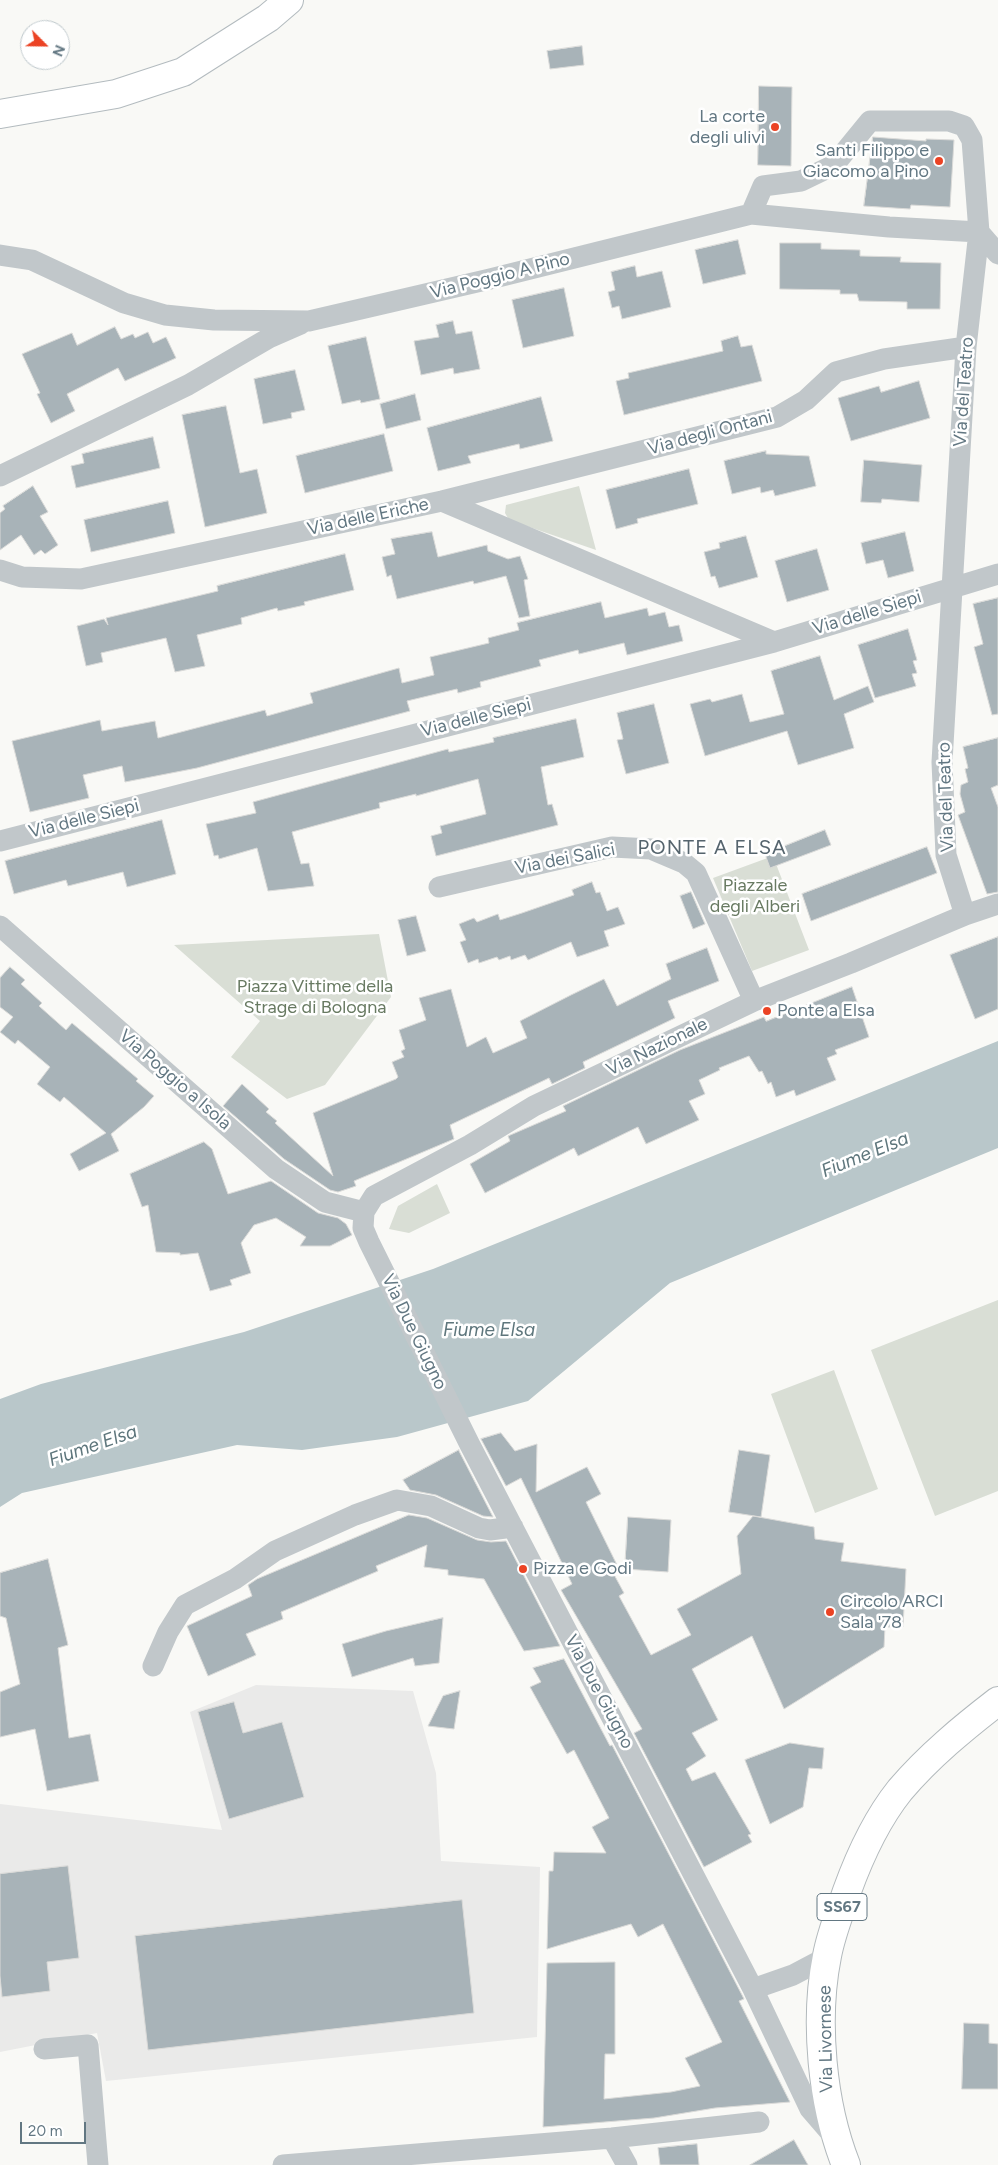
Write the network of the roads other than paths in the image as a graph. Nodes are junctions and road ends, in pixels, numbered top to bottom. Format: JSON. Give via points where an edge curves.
{"nodes":[{"id":1,"x":289,"y":0,"type":"edge"},
{"id":2,"x":0,"y":114,"type":"edge"},
{"id":3,"x":751,"y":214,"type":"junction"},
{"id":4,"x":979,"y":232,"type":"junction"},
{"id":5,"x":998,"y":254,"type":"edge"},
{"id":6,"x":0,"y":255,"type":"edge"},
{"id":7,"x":309,"y":321,"type":"junction"},
{"id":8,"x":966,"y":347,"type":"junction"},
{"id":9,"x":0,"y":476,"type":"edge"},
{"id":10,"x":442,"y":501,"type":"junction"},
{"id":11,"x":0,"y":570,"type":"edge"},
{"id":12,"x":998,"y":574,"type":"edge"},
{"id":13,"x":951,"y":588,"type":"junction"},
{"id":14,"x":774,"y":642,"type":"junction"},
{"id":15,"x":0,"y":841,"type":"edge"},
{"id":16,"x":439,"y":887,"type":"dead end"},
{"id":17,"x":998,"y":904,"type":"edge"},
{"id":18,"x":964,"y":915,"type":"junction"},
{"id":19,"x":0,"y":926,"type":"edge"},
{"id":20,"x":754,"y":1002,"type":"junction"},
{"id":21,"x":364,"y":1212,"type":"junction"},
{"id":22,"x":512,"y":1527,"type":"junction"},
{"id":23,"x":153,"y":1666,"type":"dead end"},
{"id":24,"x":998,"y":1701,"type":"edge"},
{"id":25,"x":827,"y":1957,"type":"junction"},
{"id":26,"x":753,"y":1989,"type":"junction"},
{"id":27,"x":44,"y":2049,"type":"dead end"},
{"id":28,"x":758,"y":2122,"type":"dead end"},
{"id":29,"x":612,"y":2138,"type":"junction"},
{"id":30,"x":836,"y":2138,"type":"junction"},
{"id":31,"x":330,"y":2162,"type":"edge"},
{"id":32,"x":98,"y":2165,"type":"edge"},
{"id":33,"x":283,"y":2165,"type":"edge"},
{"id":34,"x":627,"y":2165,"type":"edge"},
{"id":35,"x":846,"y":2165,"type":"edge"}],
"edges":[{"from":1,"to":2,"type":"main road","via":[[268,18],[183,72],[116,94]]},
{"from":3,"to":4,"type":"street","name":"Via Poggio A Pino"},
{"from":3,"to":4,"type":"street","name":"Via del Teatro","via":[[762,186],[801,181],[834,165],[870,121],[949,121],[964,126],[972,140]]},
{"from":3,"to":7,"type":"street","name":"Via Poggio A Pino"},
{"from":4,"to":5,"type":"street"},
{"from":4,"to":8,"type":"street","name":"Via del Teatro"},
{"from":6,"to":7,"type":"street","name":"Via Poggio A Pino","via":[[32,260],[124,303],[165,315],[214,320]]},
{"from":7,"to":9,"type":"street","via":[[269,338],[171,393]]},
{"from":8,"to":10,"type":"street","name":"Via degli Ontani","via":[[884,359],[836,372],[806,400],[777,417]]},
{"from":8,"to":13,"type":"street","name":"Via del Teatro"},
{"from":10,"to":11,"type":"street","name":"Via delle Eriche","via":[[81,579],[22,577]]},
{"from":10,"to":14,"type":"street","name":"Via delle Eriche"},
{"from":12,"to":13,"type":"street","name":"Via delle Siepi"},
{"from":13,"to":14,"type":"street","name":"Via delle Siepi"},
{"from":13,"to":18,"type":"street","name":"Via del Teatro","via":[[942,762],[946,855]]},
{"from":14,"to":15,"type":"street","name":"Via delle Siepi"},
{"from":16,"to":20,"type":"street","name":"Via dei Salici","via":[[612,847],[650,849],[684,863],[696,873]]},
{"from":17,"to":18,"type":"street","name":"Via Nazionale"},
{"from":18,"to":20,"type":"street","name":"Via Nazionale"},
{"from":19,"to":21,"type":"street","name":"Via Poggio a Isola","via":[[276,1169],[325,1202]]},
{"from":20,"to":21,"type":"street","name":"Via Nazionale","via":[[534,1106],[470,1146],[374,1196]]},
{"from":21,"to":22,"type":"street","name":"Via Due Giugno","via":[[363,1228],[369,1242]]},
{"from":22,"to":23,"type":"street","via":[[479,1528],[431,1506],[397,1500],[355,1515],[275,1551],[235,1578],[185,1605],[168,1632]]},
{"from":22,"to":26,"type":"street","name":"Via Due Giugno"},
{"from":24,"to":25,"type":"main road","name":"Via Livornese","number":"SS67","via":[[927,1761],[887,1809],[855,1869]]},
{"from":25,"to":26,"type":"street","via":[[794,1975]]},
{"from":25,"to":30,"type":"main road","name":"Via Livornese","number":"SS67","via":[[822,2007],[823,2055],[827,2099]]},
{"from":26,"to":30,"type":"street","name":"Via Due Giugno","via":[[810,2109]]},
{"from":27,"to":32,"type":"street","via":[[88,2045]]},
{"from":28,"to":29,"type":"street"},
{"from":29,"to":31,"type":"street"},
{"from":29,"to":34,"type":"street"},
{"from":30,"to":35,"type":"main road","name":"Via Livornese","number":"SS67"},
{"from":31,"to":33,"type":"street"}]}
